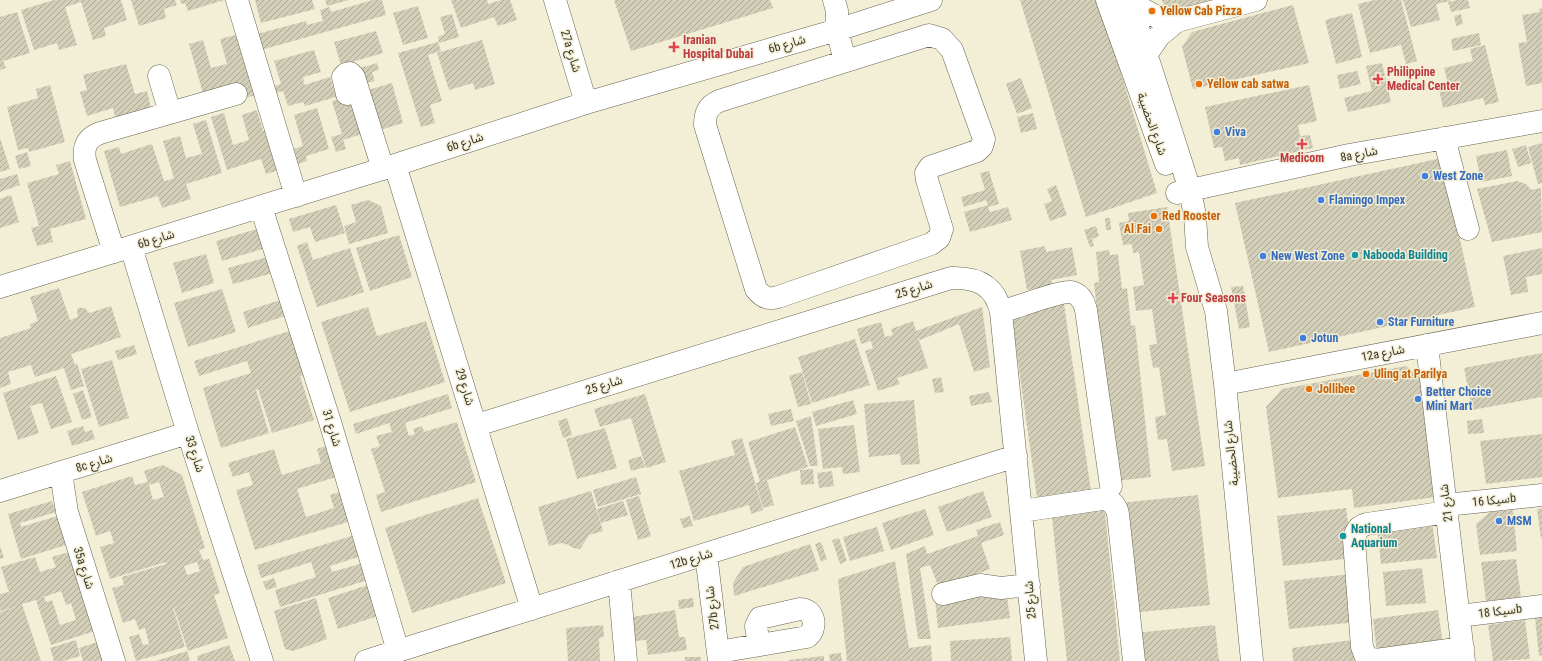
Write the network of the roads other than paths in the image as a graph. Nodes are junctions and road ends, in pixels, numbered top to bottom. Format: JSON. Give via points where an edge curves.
{"nodes":[{"id":1,"x":237,"y":0,"type":"edge"},
{"id":2,"x":555,"y":0,"type":"edge"},
{"id":3,"x":834,"y":0,"type":"edge"},
{"id":4,"x":846,"y":0,"type":"edge"},
{"id":5,"x":931,"y":0,"type":"edge"},
{"id":6,"x":1107,"y":0,"type":"edge"},
{"id":7,"x":1256,"y":0,"type":"edge"},
{"id":8,"x":1129,"y":1,"type":"edge"},
{"id":9,"x":1178,"y":21,"type":"junction"},
{"id":10,"x":858,"y":23,"type":"junction"},
{"id":11,"x":837,"y":30,"type":"junction"},
{"id":12,"x":1146,"y":54,"type":"junction"},
{"id":13,"x":845,"y":61,"type":"junction"},
{"id":14,"x":159,"y":76,"type":"dead end"},
{"id":15,"x":236,"y":94,"type":"dead end"},
{"id":16,"x":347,"y":94,"type":"dead end"},
{"id":17,"x":586,"y":103,"type":"junction"},
{"id":18,"x":170,"y":113,"type":"junction"},
{"id":19,"x":1542,"y":121,"type":"edge"},
{"id":20,"x":1444,"y":138,"type":"junction"},
{"id":21,"x":389,"y":167,"type":"junction"},
{"id":22,"x":1183,"y":191,"type":"junction"},
{"id":23,"x":296,"y":196,"type":"junction"},
{"id":24,"x":261,"y":206,"type":"junction"},
{"id":25,"x":1468,"y":229,"type":"dead end"},
{"id":26,"x":122,"y":249,"type":"junction"},
{"id":27,"x":0,"y":287,"type":"edge"},
{"id":28,"x":1000,"y":312,"type":"junction"},
{"id":29,"x":1542,"y":323,"type":"edge"},
{"id":30,"x":1427,"y":345,"type":"junction"},
{"id":31,"x":1225,"y":384,"type":"junction"},
{"id":32,"x":476,"y":425,"type":"junction"},
{"id":33,"x":188,"y":433,"type":"junction"},
{"id":34,"x":1016,"y":456,"type":"junction"},
{"id":35,"x":61,"y":473,"type":"junction"},
{"id":36,"x":1111,"y":486,"type":"dead end"},
{"id":37,"x":0,"y":491,"type":"edge"},
{"id":38,"x":1542,"y":495,"type":"edge"},
{"id":39,"x":1446,"y":509,"type":"junction"},
{"id":40,"x":1022,"y":511,"type":"junction"},
{"id":41,"x":706,"y":554,"type":"junction"},
{"id":42,"x":619,"y":581,"type":"junction"},
{"id":43,"x":1029,"y":585,"type":"junction"},
{"id":44,"x":943,"y":594,"type":"dead end"},
{"id":45,"x":1542,"y":606,"type":"edge"},
{"id":46,"x":532,"y":609,"type":"junction"},
{"id":47,"x":1459,"y":616,"type":"junction"},
{"id":48,"x":759,"y":645,"type":"dead end"},
{"id":49,"x":398,"y":651,"type":"junction"},
{"id":50,"x":1463,"y":655,"type":"edge"},
{"id":51,"x":718,"y":657,"type":"edge"},
{"id":52,"x":114,"y":661,"type":"edge"},
{"id":53,"x":262,"y":661,"type":"edge"},
{"id":54,"x":366,"y":661,"type":"edge"},
{"id":55,"x":626,"y":661,"type":"edge"},
{"id":56,"x":1036,"y":661,"type":"edge"},
{"id":57,"x":1134,"y":661,"type":"edge"},
{"id":58,"x":1252,"y":661,"type":"edge"}],
"edges":[{"from":1,"to":23,"type":"street"},
{"from":2,"to":17,"type":"street","name":"27a شارع"},
{"from":3,"to":11,"type":"street"},
{"from":4,"to":10,"type":"street"},
{"from":5,"to":10,"type":"street","name":"6b شارع"},
{"from":6,"to":22,"type":"street","name":"شارع الحضيبة"},
{"from":7,"to":9,"type":"street"},
{"from":8,"to":9,"type":"street","via":[[1157,17]]},
{"from":8,"to":12,"type":"street","name":"شارع الحضيبة"},
{"from":9,"to":12,"type":"street","via":[[1160,36]]},
{"from":10,"to":11,"type":"street","name":"6b شارع"},
{"from":11,"to":13,"type":"street"},
{"from":11,"to":17,"type":"street","name":"6b شارع"},
{"from":12,"to":22,"type":"street","name":"شارع الحضيبة"},
{"from":13,"to":13,"type":"street","via":[[719,101],[712,104],[705,118],[705,125],[756,289],[768,298],[778,297],[936,242],[942,229],[926,177],[928,169],[977,151],[984,143],[952,50],[942,39],[936,36],[922,37]]},
{"from":14,"to":18,"type":"street"},
{"from":15,"to":18,"type":"street"},
{"from":16,"to":21,"type":"street","name":"شارع 29","via":[[343,77],[350,73],[354,77]]},
{"from":17,"to":21,"type":"street","name":"6b شارع"},
{"from":18,"to":26,"type":"street","name":"شارع 33","via":[[100,133],[92,136],[86,143],[85,160]]},
{"from":19,"to":20,"type":"street","name":"8a شارع"},
{"from":20,"to":22,"type":"street","name":"8a شارع","via":[[1349,155]]},
{"from":20,"to":25,"type":"street"},
{"from":21,"to":23,"type":"street","name":"6b شارع"},
{"from":21,"to":32,"type":"street","name":"شارع 29"},
{"from":22,"to":31,"type":"street","name":"شارع الحضيبة","via":[[1196,221],[1198,248],[1216,312]]},
{"from":23,"to":24,"type":"street","name":"6b شارع"},
{"from":24,"to":26,"type":"street","name":"6b شارع"},
{"from":24,"to":49,"type":"street","name":"شارع 31","via":[[330,422]]},
{"from":26,"to":27,"type":"street","name":"6b شارع"},
{"from":26,"to":33,"type":"street","name":"شارع 33"},
{"from":28,"to":32,"type":"street","name":"شارع 25","via":[[991,290],[979,281],[965,277],[951,278]]},
{"from":28,"to":34,"type":"street","name":"شارع 25"},
{"from":28,"to":36,"type":"street","via":[[1065,292],[1077,294],[1082,299],[1086,310]]},
{"from":29,"to":30,"type":"street","name":"12a شارع"},
{"from":30,"to":31,"type":"street","name":"12a شارع"},
{"from":30,"to":39,"type":"street","name":"شارع 21"},
{"from":31,"to":58,"type":"street","name":"شارع الحضيبة"},
{"from":32,"to":46,"type":"street","name":"شارع 29"},
{"from":33,"to":35,"type":"street","name":"8c شارع"},
{"from":33,"to":53,"type":"street","name":"شارع 33"},
{"from":34,"to":40,"type":"street","name":"شارع 25"},
{"from":34,"to":41,"type":"street","name":"12b شارع"},
{"from":35,"to":37,"type":"street","name":"8c شارع"},
{"from":35,"to":52,"type":"street","name":"35a شارع","via":[[67,512]]},
{"from":38,"to":39,"type":"street","name":"سيكا 16b"},
{"from":39,"to":47,"type":"street","name":"شارع 21"},
{"from":39,"to":50,"type":"street","name":"سيكا 16b","via":[[1367,524],[1356,532],[1354,540],[1362,647],[1366,657],[1376,660]]},
{"from":40,"to":43,"type":"street","name":"شارع 25"},
{"from":40,"to":57,"type":"street","via":[[1102,499],[1107,499],[1115,505]]},
{"from":41,"to":42,"type":"street","name":"12b شارع"},
{"from":41,"to":51,"type":"street","name":"27b شارع"},
{"from":42,"to":46,"type":"street","name":"12b شارع"},
{"from":42,"to":55,"type":"street"},
{"from":43,"to":44,"type":"street","via":[[1001,588],[980,585]]},
{"from":43,"to":56,"type":"street","name":"شارع 25"},
{"from":45,"to":47,"type":"street","name":"سيكا 18b"},
{"from":46,"to":49,"type":"street","name":"12b شارع"},
{"from":47,"to":50,"type":"street","name":"شارع 21"},
{"from":48,"to":51,"type":"street"},
{"from":49,"to":54,"type":"street","name":"12b شارع"}]}
